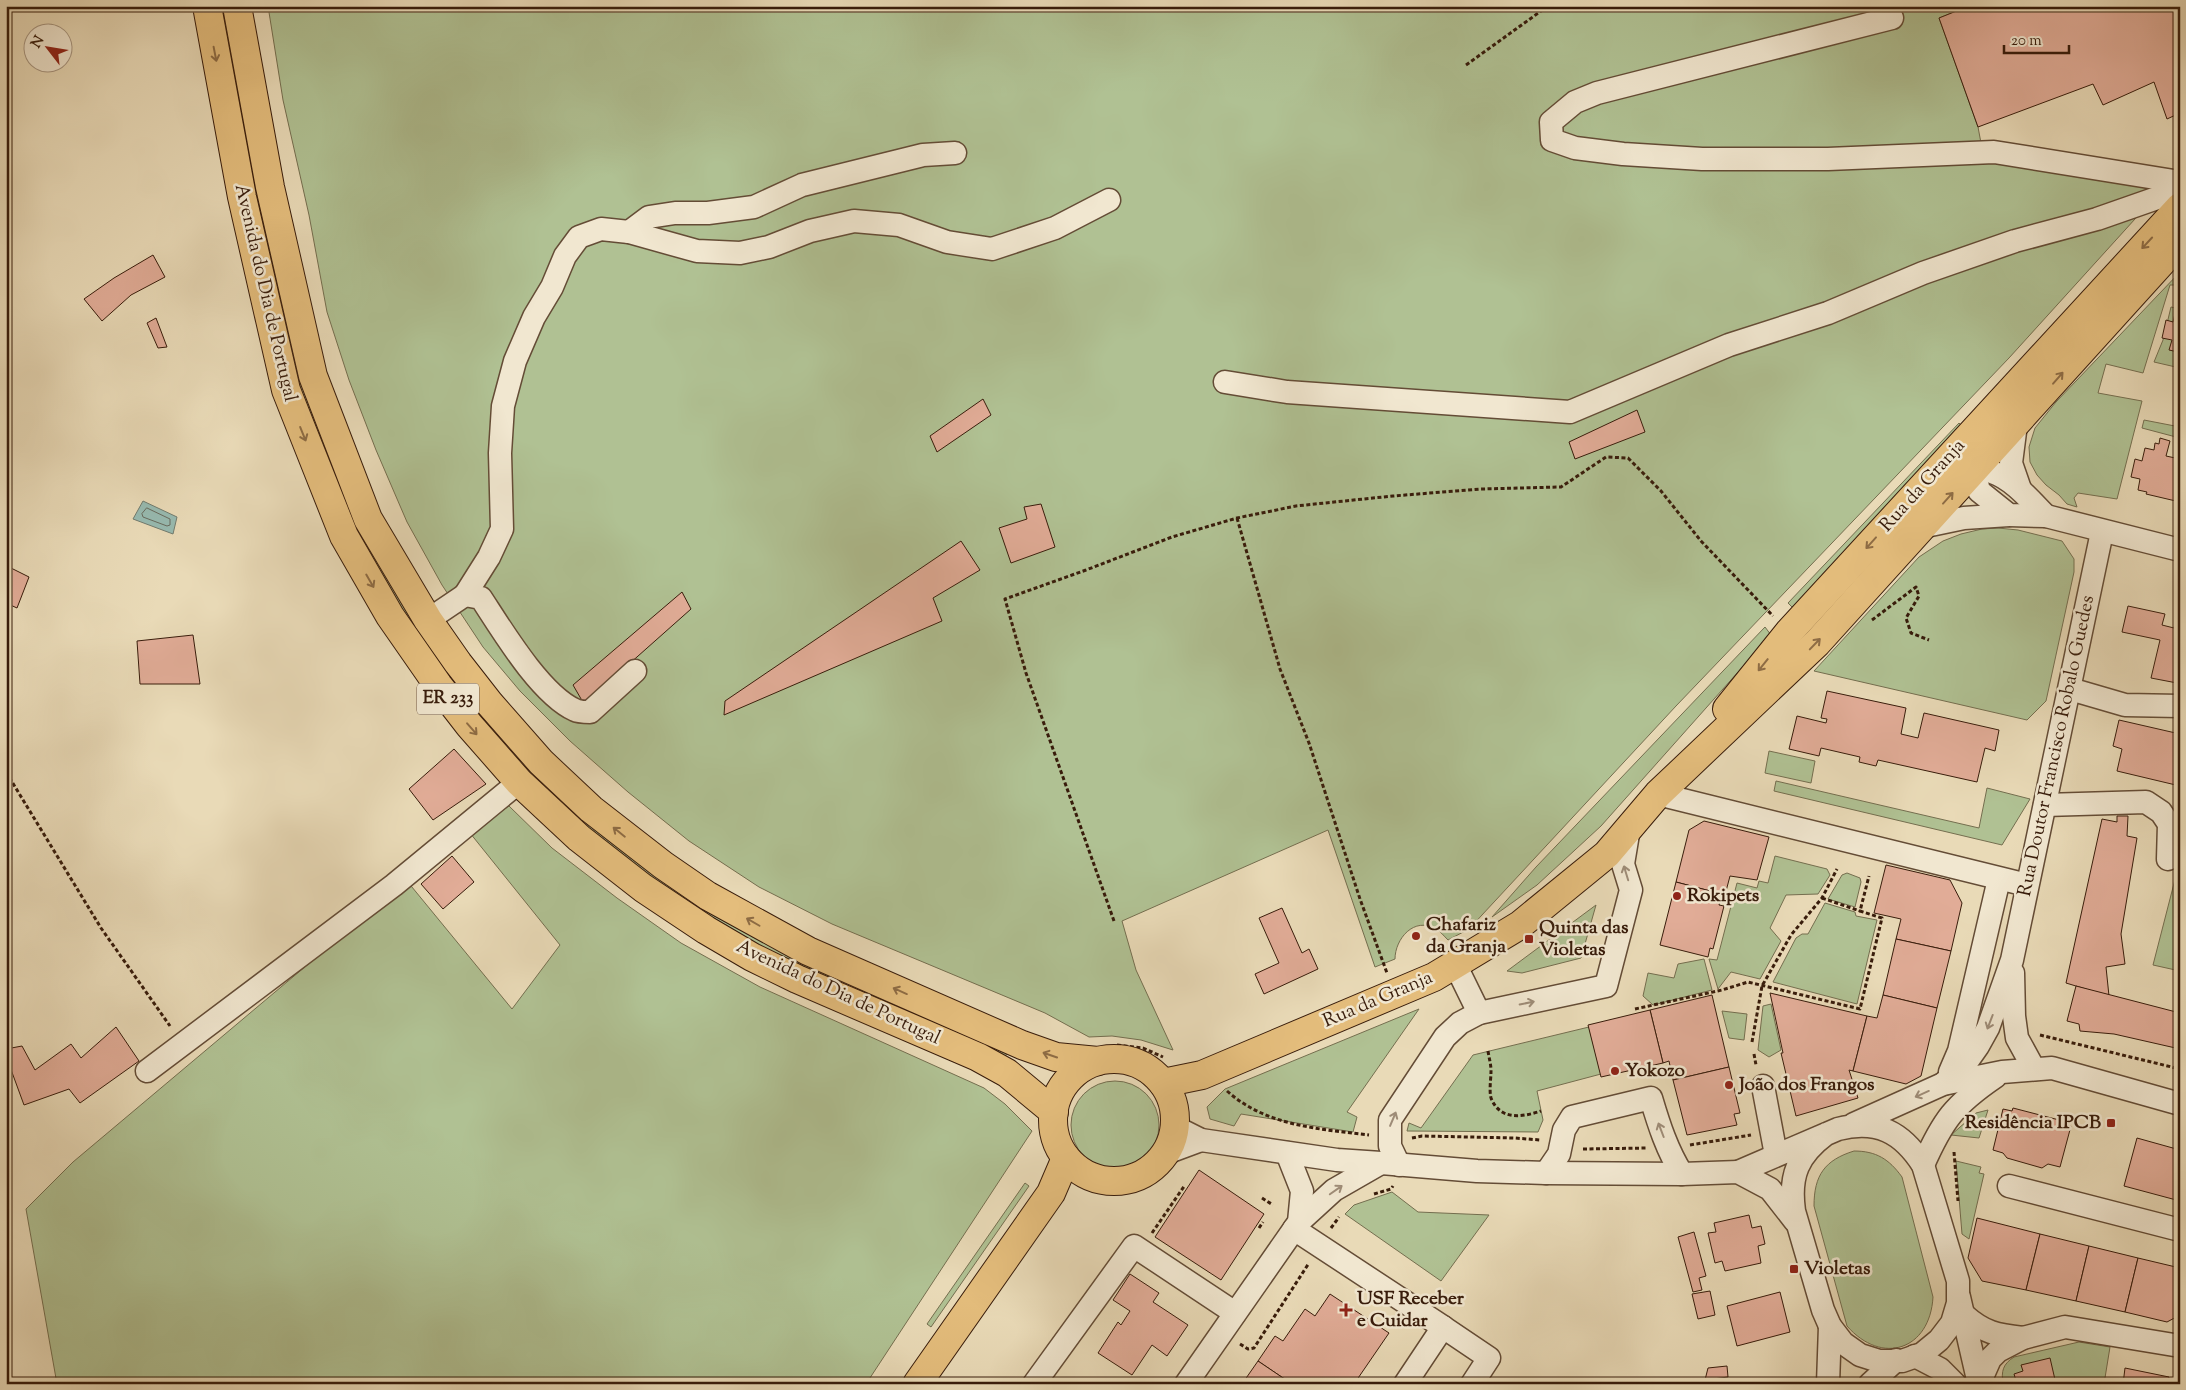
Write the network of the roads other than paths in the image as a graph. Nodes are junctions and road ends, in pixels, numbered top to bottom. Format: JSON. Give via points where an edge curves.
{"nodes":[{"id":1,"x":208,"y":6,"type":"edge"},
{"id":2,"x":237,"y":6,"type":"edge"},
{"id":3,"x":1892,"y":18,"type":"dead end"},
{"id":4,"x":955,"y":153,"type":"dead end"},
{"id":5,"x":2180,"y":182,"type":"edge"},
{"id":6,"x":2180,"y":190,"type":"edge"},
{"id":7,"x":1109,"y":200,"type":"dead end"},
{"id":8,"x":2180,"y":207,"type":"edge"},
{"id":9,"x":629,"y":232,"type":"junction"},
{"id":10,"x":2180,"y":242,"type":"edge"},
{"id":11,"x":2022,"y":378,"type":"junction"},
{"id":12,"x":1225,"y":382,"type":"dead end"},
{"id":13,"x":2016,"y":424,"type":"junction"},
{"id":14,"x":1974,"y":470,"type":"junction"},
{"id":15,"x":1933,"y":476,"type":"junction"},
{"id":16,"x":2020,"y":489,"type":"junction"},
{"id":17,"x":2008,"y":515,"type":"junction"},
{"id":18,"x":2046,"y":516,"type":"junction"},
{"id":19,"x":1921,"y":527,"type":"junction"},
{"id":20,"x":2102,"y":532,"type":"junction"},
{"id":21,"x":2180,"y":550,"type":"edge"},
{"id":22,"x":465,"y":595,"type":"junction"},
{"id":23,"x":428,"y":620,"type":"junction"},
{"id":24,"x":634,"y":671,"type":"dead end"},
{"id":25,"x":2070,"y":689,"type":"junction"},
{"id":26,"x":2180,"y":706,"type":"edge"},
{"id":27,"x":1679,"y":774,"type":"junction"},
{"id":28,"x":519,"y":782,"type":"junction"},
{"id":29,"x":1658,"y":794,"type":"junction"},
{"id":30,"x":2045,"y":805,"type":"junction"},
{"id":31,"x":1629,"y":828,"type":"junction"},
{"id":32,"x":2168,"y":858,"type":"dead end"},
{"id":33,"x":1999,"y":879,"type":"junction"},
{"id":34,"x":2027,"y":885,"type":"junction"},
{"id":35,"x":2012,"y":960,"type":"junction"},
{"id":36,"x":1455,"y":964,"type":"junction"},
{"id":37,"x":1479,"y":1013,"type":"junction"},
{"id":38,"x":1104,"y":1053,"type":"junction"},
{"id":39,"x":2034,"y":1069,"type":"junction"},
{"id":40,"x":147,"y":1070,"type":"dead end"},
{"id":41,"x":2002,"y":1072,"type":"junction"},
{"id":42,"x":1760,"y":1076,"type":"road end"},
{"id":43,"x":1943,"y":1084,"type":"junction"},
{"id":44,"x":1171,"y":1093,"type":"junction"},
{"id":45,"x":2180,"y":1104,"type":"edge"},
{"id":46,"x":1054,"y":1112,"type":"junction"},
{"id":47,"x":1851,"y":1126,"type":"junction"},
{"id":48,"x":1826,"y":1134,"type":"junction"},
{"id":49,"x":1201,"y":1140,"type":"junction"},
{"id":50,"x":1166,"y":1153,"type":"junction"},
{"id":51,"x":1287,"y":1153,"type":"junction"},
{"id":52,"x":1776,"y":1155,"type":"junction"},
{"id":53,"x":1074,"y":1165,"type":"junction"},
{"id":54,"x":1923,"y":1165,"type":"junction"},
{"id":55,"x":1391,"y":1171,"type":"junction"},
{"id":56,"x":1738,"y":1172,"type":"junction"},
{"id":57,"x":1546,"y":1173,"type":"junction"},
{"id":58,"x":1682,"y":1174,"type":"junction"},
{"id":59,"x":2009,"y":1186,"type":"dead end"},
{"id":60,"x":1297,"y":1226,"type":"junction"},
{"id":61,"x":1800,"y":1227,"type":"junction"},
{"id":62,"x":2180,"y":1230,"type":"edge"},
{"id":63,"x":1958,"y":1289,"type":"junction"},
{"id":64,"x":1235,"y":1313,"type":"junction"},
{"id":65,"x":1964,"y":1315,"type":"junction"},
{"id":66,"x":1830,"y":1326,"type":"junction"},
{"id":67,"x":1443,"y":1327,"type":"junction"},
{"id":68,"x":2023,"y":1338,"type":"junction"},
{"id":69,"x":2180,"y":1346,"type":"edge"},
{"id":70,"x":1906,"y":1358,"type":"junction"},
{"id":71,"x":917,"y":1384,"type":"edge"},
{"id":72,"x":1034,"y":1384,"type":"edge"},
{"id":73,"x":1186,"y":1384,"type":"edge"},
{"id":74,"x":1405,"y":1384,"type":"edge"},
{"id":75,"x":1472,"y":1384,"type":"edge"},
{"id":76,"x":1828,"y":1384,"type":"edge"},
{"id":77,"x":1870,"y":1384,"type":"edge"},
{"id":78,"x":1955,"y":1384,"type":"edge"},
{"id":79,"x":1979,"y":1384,"type":"edge"}],
"edges":[{"from":1,"to":28,"type":"main road","name":"Avenida do Dia de Portugal","number":"ER 233","one_way":true,"via":[[242,197],[293,409],[344,536],[390,616],[462,717]]},
{"from":2,"to":23,"type":"main road","name":"Avenida do Dia de Portugal","number":"ER 233","via":[[270,187],[313,376],[368,519]]},
{"from":3,"to":5,"type":"street","via":[[1597,93],[1575,102],[1552,122],[1552,140],[1585,149],[1702,159],[1828,160],[1994,152]]},
{"from":4,"to":9,"type":"street","via":[[924,155],[802,185],[754,207],[649,217]]},
{"from":6,"to":12,"type":"street","via":[[1923,274],[1828,313],[1729,345],[1570,412],[1287,392]]},
{"from":7,"to":9,"type":"street","via":[[1055,228],[992,249],[947,242],[899,225],[854,221],[740,253],[698,250]]},
{"from":8,"to":11,"type":"main road","name":"Rua da Granja","one_way":true},
{"from":9,"to":22,"type":"street","via":[[600,229],[579,237],[565,256],[534,317],[516,361],[503,406],[500,453],[502,529]]},
{"from":13,"to":10,"type":"main road","name":"Rua da Granja","one_way":true},
{"from":11,"to":14,"type":"street","via":[[2020,396],[1978,444]]},
{"from":11,"to":15,"type":"main road","name":"Rua da Granja"},
{"from":13,"to":14,"type":"main road","name":"Rua da Granja"},
{"from":13,"to":16,"type":"street","via":[[2011,463]]},
{"from":14,"to":15,"type":"street"},
{"from":14,"to":16,"type":"street","via":[[1992,472]]},
{"from":14,"to":17,"type":"street","via":[[1979,491]]},
{"from":19,"to":14,"type":"main road","name":"Rua da Granja","one_way":true},
{"from":15,"to":27,"type":"main road","name":"Rua da Granja","one_way":true,"via":[[1790,632],[1704,737]]},
{"from":16,"to":18,"type":"street"},
{"from":17,"to":18,"type":"street"},
{"from":17,"to":19,"type":"street","via":[[1964,518]]},
{"from":18,"to":20,"type":"street"},
{"from":27,"to":19,"type":"main road","name":"Rua da Granja","one_way":true,"via":[[1817,642]]},
{"from":20,"to":21,"type":"street"},
{"from":20,"to":25,"type":"street","name":"Rua Doutor Francisco Robalo Guedes"},
{"from":22,"to":23,"type":"street"},
{"from":22,"to":24,"type":"street","via":[[481,598],[515,649],[548,690],[576,711],[590,712]]},
{"from":38,"to":23,"type":"main road","name":"Avenida do Dia de Portugal","number":"ER 233","one_way":true,"via":[[1056,1057],[1022,1045],[808,951],[708,896],[619,832],[542,762],[490,704]]},
{"from":25,"to":26,"type":"street","via":[[2125,704]]},
{"from":25,"to":30,"type":"street","name":"Rua Doutor Francisco Robalo Guedes"},
{"from":27,"to":29,"type":"main road","name":"Rua da Granja"},
{"from":28,"to":40,"type":"street","via":[[394,885]]},
{"from":28,"to":46,"type":"main road","name":"Avenida do Dia de Portugal","number":"ER 233","via":[[579,838],[643,888],[706,930],[797,979],[978,1056],[1007,1073]]},
{"from":29,"to":31,"type":"main road","name":"Rua da Granja"},
{"from":29,"to":33,"type":"street"},
{"from":30,"to":32,"type":"street","via":[[2146,802],[2161,812],[2169,824]]},
{"from":30,"to":34,"type":"street","name":"Rua Doutor Francisco Robalo Guedes"},
{"from":31,"to":36,"type":"main road","name":"Rua da Granja","via":[[1606,854],[1520,925]]},
{"from":37,"to":31,"type":"street","one_way":true,"via":[[1606,986],[1631,890],[1623,864]]},
{"from":33,"to":34,"type":"street"},
{"from":33,"to":43,"type":"street","via":[[1959,1051]]},
{"from":34,"to":35,"type":"street","name":"Rua Doutor Francisco Robalo Guedes"},
{"from":35,"to":39,"type":"street","name":"Rua Doutor Francisco Robalo Guedes","via":[[2016,1038]]},
{"from":35,"to":43,"type":"street","name":"Rua Doutor Francisco Robalo Guedes","one_way":true,"via":[[1988,1028],[1978,1046],[1966,1063]]},
{"from":36,"to":37,"type":"street"},
{"from":36,"to":44,"type":"main road","name":"Rua da Granja","via":[[1434,977],[1202,1074]]},
{"from":55,"to":37,"type":"street","one_way":true,"via":[[1390,1120],[1444,1037]]},
{"from":38,"to":44,"type":"main road","via":[[1150,1070]]},
{"from":38,"to":46,"type":"main road","via":[[1068,1080],[1059,1094]]},
{"from":39,"to":41,"type":"street"},
{"from":39,"to":45,"type":"street","via":[[2052,1068]]},
{"from":41,"to":43,"type":"street"},
{"from":41,"to":54,"type":"street","via":[[1953,1110],[1938,1132]]},
{"from":42,"to":52,"type":"street"},
{"from":43,"to":47,"type":"street","one_way":true},
{"from":44,"to":49,"type":"street"},
{"from":44,"to":50,"type":"main road","via":[[1172,1140]]},
{"from":46,"to":53,"type":"main road","via":[[1058,1144]]},
{"from":47,"to":48,"type":"street"},
{"from":47,"to":54,"type":"street","via":[[1875,1126],[1900,1137]]},
{"from":48,"to":52,"type":"street"},
{"from":48,"to":61,"type":"street","via":[[1811,1146],[1794,1177],[1794,1210]]},
{"from":49,"to":50,"type":"street"},
{"from":49,"to":51,"type":"street"},
{"from":50,"to":53,"type":"main road","via":[[1153,1167],[1118,1181],[1100,1179]]},
{"from":51,"to":55,"type":"street"},
{"from":51,"to":60,"type":"street","via":[[1302,1192]]},
{"from":52,"to":56,"type":"street"},
{"from":53,"to":71,"type":"main road"},
{"from":54,"to":63,"type":"street"},
{"from":55,"to":57,"type":"street"},
{"from":60,"to":55,"type":"street","one_way":true,"via":[[1334,1190]]},
{"from":56,"to":58,"type":"street"},
{"from":56,"to":61,"type":"street","via":[[1770,1189]]},
{"from":57,"to":58,"type":"street"},
{"from":58,"to":57,"type":"street","one_way":true,"via":[[1673,1159],[1651,1098],[1572,1117],[1564,1130],[1559,1154]]},
{"from":59,"to":62,"type":"street"},
{"from":60,"to":64,"type":"street"},
{"from":60,"to":67,"type":"street"},
{"from":61,"to":66,"type":"street"},
{"from":63,"to":65,"type":"street"},
{"from":63,"to":70,"type":"street","via":[[1952,1323],[1922,1354]]},
{"from":64,"to":72,"type":"street","via":[[1134,1246]]},
{"from":64,"to":73,"type":"street"},
{"from":65,"to":68,"type":"street","via":[[1988,1332]]},
{"from":65,"to":79,"type":"street"},
{"from":66,"to":70,"type":"street","via":[[1843,1343],[1860,1355],[1879,1360]]},
{"from":66,"to":76,"type":"street"},
{"from":67,"to":74,"type":"street"},
{"from":67,"to":75,"type":"street","via":[[1489,1358]]},
{"from":68,"to":69,"type":"street","via":[[2065,1327]]},
{"from":68,"to":79,"type":"street","via":[[1990,1359]]},
{"from":70,"to":77,"type":"street"},
{"from":70,"to":78,"type":"street","via":[[1940,1369]]}]}
